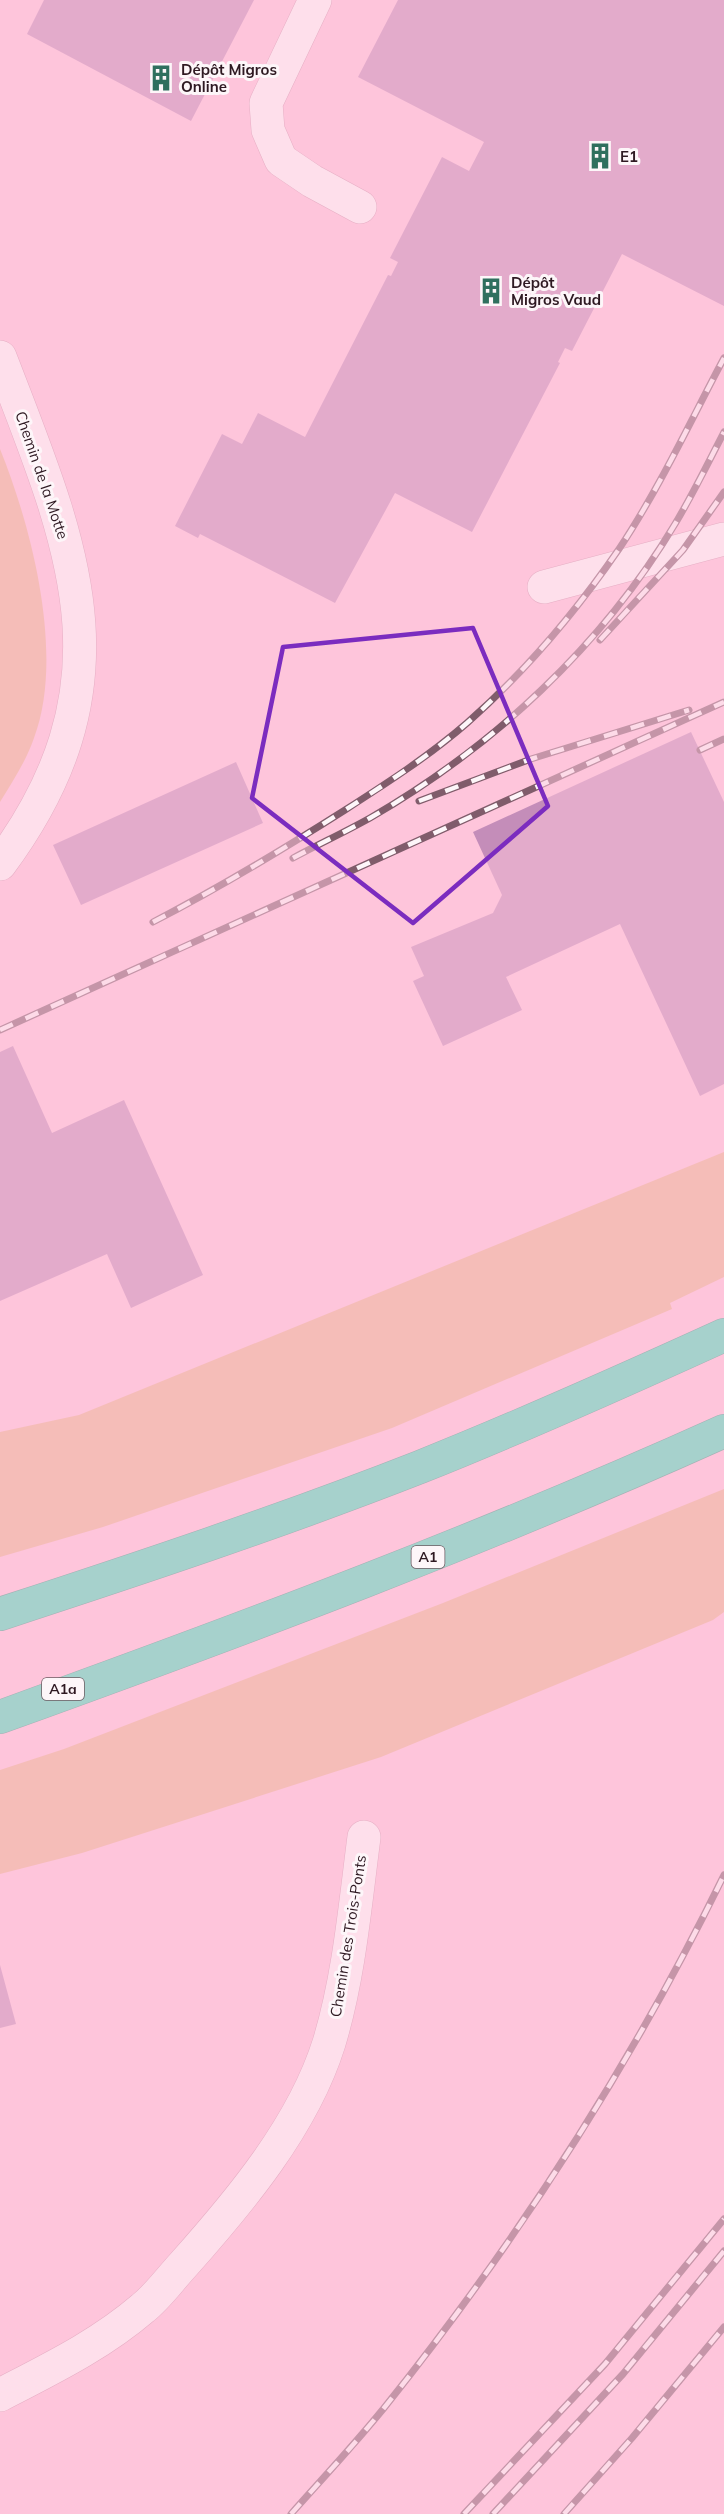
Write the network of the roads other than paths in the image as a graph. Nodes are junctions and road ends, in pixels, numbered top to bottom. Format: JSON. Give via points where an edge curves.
{"nodes":[{"id":1,"x":315,"y":0,"type":"edge"},
{"id":2,"x":360,"y":207,"type":"dead end"},
{"id":3,"x":0,"y":357,"type":"edge"},
{"id":4,"x":724,"y":539,"type":"edge"},
{"id":5,"x":544,"y":587,"type":"dead end"},
{"id":6,"x":0,"y":864,"type":"edge"},
{"id":7,"x":724,"y":1335,"type":"edge"},
{"id":8,"x":724,"y":1431,"type":"edge"},
{"id":9,"x":0,"y":1614,"type":"edge"},
{"id":10,"x":127,"y":1671,"type":"junction"},
{"id":11,"x":0,"y":1706,"type":"edge"},
{"id":12,"x":0,"y":1717,"type":"edge"},
{"id":13,"x":364,"y":1838,"type":"dead end"},
{"id":14,"x":0,"y":2395,"type":"edge"}],
"edges":[{"from":1,"to":2,"type":"street","via":[[266,103],[268,130],[281,160]]},
{"from":3,"to":6,"type":"street","name":"Chemin de la Motte","via":[[63,533],[78,605],[81,649],[76,705],[65,746],[40,798]]},
{"from":4,"to":5,"type":"street"},
{"from":7,"to":9,"type":"highway","via":[[420,1467],[292,1515]]},
{"from":8,"to":10,"type":"highway","number":"A1","via":[[592,1491],[314,1603]]},
{"from":10,"to":11,"type":"highway","number":"A1a"},
{"from":10,"to":12,"type":"highway","number":"A1"},
{"from":13,"to":14,"type":"street","name":"Chemin des Trois-Ponts","via":[[343,1980],[329,2043],[309,2096],[273,2152],[214,2230],[145,2307],[94,2345]]}]}
